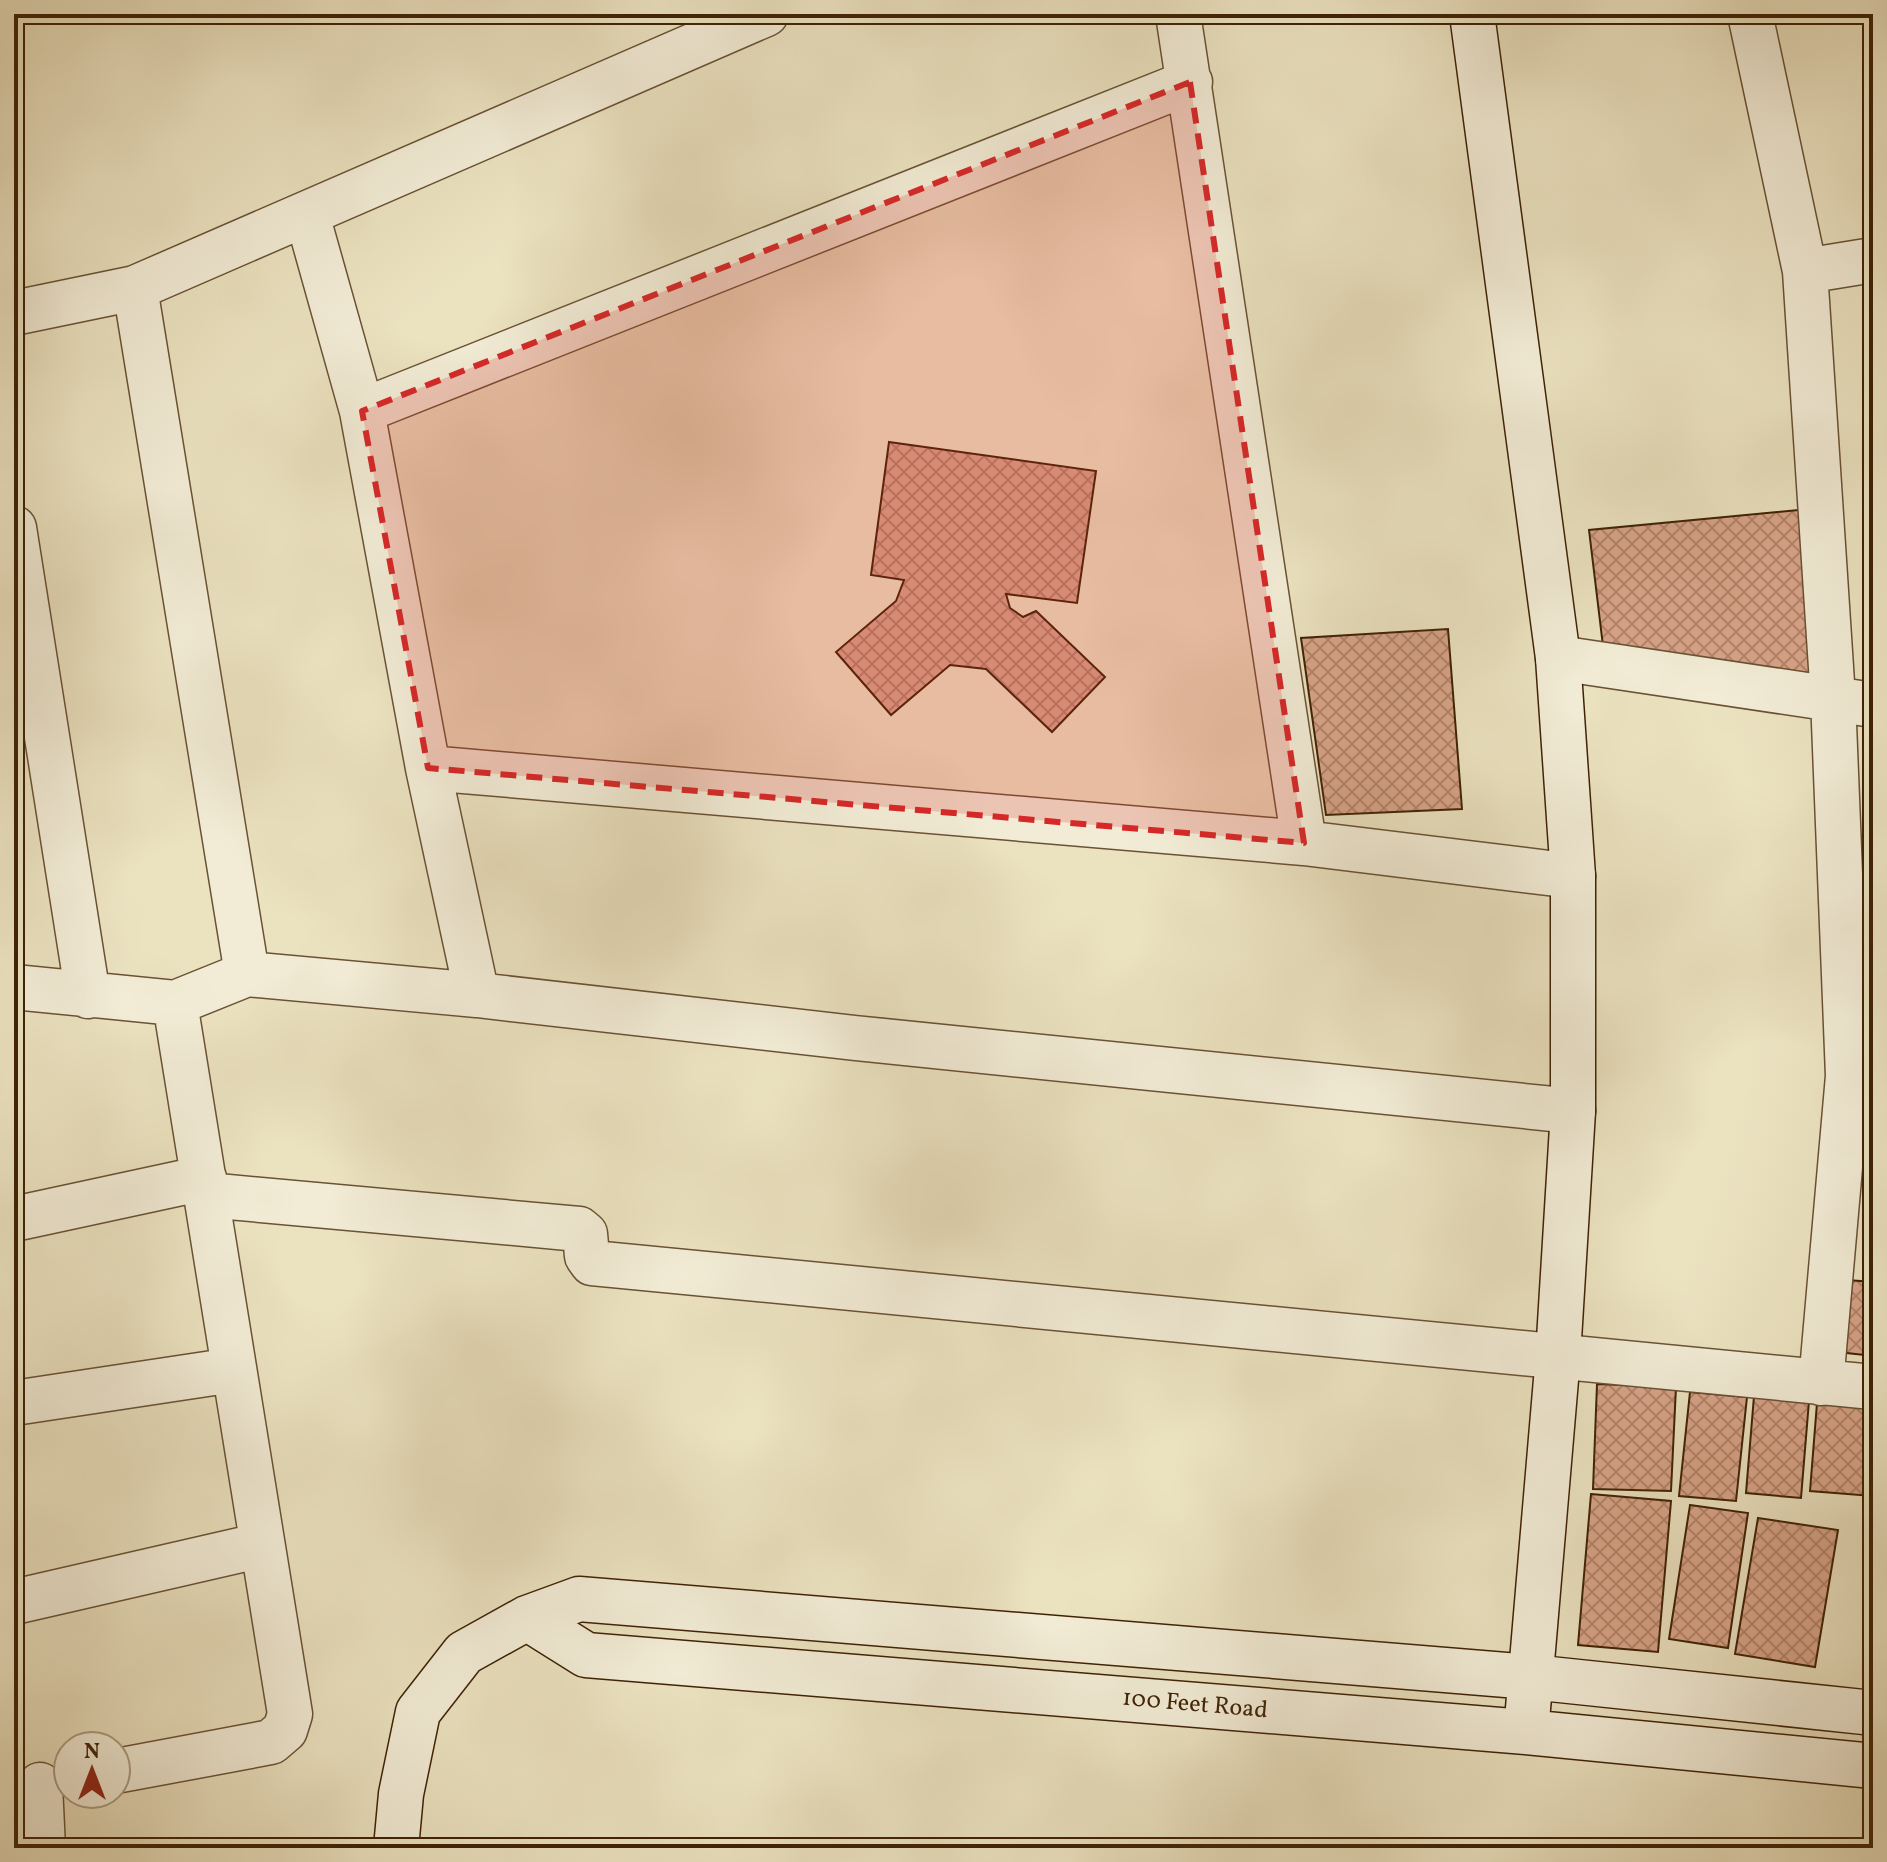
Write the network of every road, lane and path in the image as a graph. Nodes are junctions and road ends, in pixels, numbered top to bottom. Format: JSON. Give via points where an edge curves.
{"nodes":[{"id":1,"x":766,"y":14,"type":"edge"},
{"id":2,"x":1178,"y":14,"type":"edge"},
{"id":3,"x":1472,"y":14,"type":"edge"},
{"id":4,"x":1750,"y":14,"type":"edge"},
{"id":5,"x":1190,"y":82,"type":"junction"},
{"id":6,"x":307,"y":215,"type":"junction"},
{"id":7,"x":1873,"y":260,"type":"edge"},
{"id":8,"x":1805,"y":271,"type":"junction"},
{"id":9,"x":135,"y":288,"type":"junction"},
{"id":10,"x":14,"y":313,"type":"edge"},
{"id":11,"x":362,"y":411,"type":"junction"},
{"id":12,"x":14,"y":528,"type":"edge"},
{"id":13,"x":1558,"y":658,"type":"junction"},
{"id":14,"x":1853,"y":702,"type":"edge"},
{"id":15,"x":428,"y":768,"type":"junction"},
{"id":16,"x":1304,"y":843,"type":"junction"},
{"id":17,"x":1573,"y":876,"type":"junction"},
{"id":18,"x":247,"y":974,"type":"junction"},
{"id":19,"x":14,"y":987,"type":"edge"},
{"id":20,"x":477,"y":995,"type":"junction"},
{"id":21,"x":88,"y":996,"type":"junction"},
{"id":22,"x":175,"y":1003,"type":"junction"},
{"id":23,"x":1573,"y":1111,"type":"junction"},
{"id":24,"x":206,"y":1186,"type":"junction"},
{"id":25,"x":14,"y":1219,"type":"edge"},
{"id":26,"x":1558,"y":1356,"type":"junction"},
{"id":27,"x":233,"y":1370,"type":"junction"},
{"id":28,"x":1821,"y":1383,"type":"junction"},
{"id":29,"x":1873,"y":1387,"type":"edge"},
{"id":30,"x":14,"y":1403,"type":"edge"},
{"id":31,"x":262,"y":1545,"type":"junction"},
{"id":32,"x":14,"y":1602,"type":"edge"},
{"id":33,"x":527,"y":1618,"type":"junction"},
{"id":34,"x":1531,"y":1677,"type":"junction"},
{"id":35,"x":1873,"y":1713,"type":"edge"},
{"id":36,"x":1526,"y":1732,"type":"junction"},
{"id":37,"x":1873,"y":1766,"type":"edge"},
{"id":38,"x":132,"y":1768,"type":"edge"},
{"id":39,"x":41,"y":1784,"type":"edge"},
{"id":40,"x":43,"y":1848,"type":"edge"},
{"id":41,"x":396,"y":1848,"type":"edge"}],
"edges":[{"from":1,"to":6,"type":"street"},
{"from":2,"to":5,"type":"street"},
{"from":3,"to":13,"type":"street"},
{"from":4,"to":8,"type":"street"},
{"from":5,"to":11,"type":"street"},
{"from":5,"to":16,"type":"street"},
{"from":6,"to":9,"type":"street"},
{"from":6,"to":11,"type":"street"},
{"from":7,"to":8,"type":"street"},
{"from":8,"to":14,"type":"street"},
{"from":9,"to":10,"type":"street"},
{"from":9,"to":18,"type":"street"},
{"from":11,"to":15,"type":"street"},
{"from":12,"to":21,"type":"street"},
{"from":13,"to":14,"type":"street"},
{"from":13,"to":17,"type":"street"},
{"from":14,"to":28,"type":"street","via":[[1848,1076]]},
{"from":15,"to":16,"type":"street"},
{"from":15,"to":20,"type":"street"},
{"from":16,"to":17,"type":"street"},
{"from":17,"to":23,"type":"street"},
{"from":18,"to":20,"type":"street"},
{"from":18,"to":22,"type":"street"},
{"from":19,"to":21,"type":"street"},
{"from":20,"to":23,"type":"street"},
{"from":21,"to":22,"type":"street"},
{"from":22,"to":24,"type":"street"},
{"from":23,"to":26,"type":"street"},
{"from":24,"to":25,"type":"street"},
{"from":24,"to":26,"type":"street","via":[[579,1229],[592,1263]]},
{"from":24,"to":27,"type":"street"},
{"from":26,"to":28,"type":"street"},
{"from":26,"to":34,"type":"street"},
{"from":27,"to":30,"type":"street"},
{"from":27,"to":31,"type":"street"},
{"from":28,"to":29,"type":"street"},
{"from":31,"to":32,"type":"street"},
{"from":31,"to":38,"type":"street","via":[[290,1714],[285,1730],[271,1742]]},
{"from":33,"to":34,"type":"street","via":[[579,1599]]},
{"from":33,"to":36,"type":"street","name":"100 Feet Road","via":[[586,1655]]},
{"from":33,"to":41,"type":"street","via":[[464,1653],[418,1712]]},
{"from":34,"to":35,"type":"street"},
{"from":34,"to":36,"type":"street"},
{"from":36,"to":37,"type":"street","name":"100 Feet Road"},
{"from":39,"to":40,"type":"street"}]}
